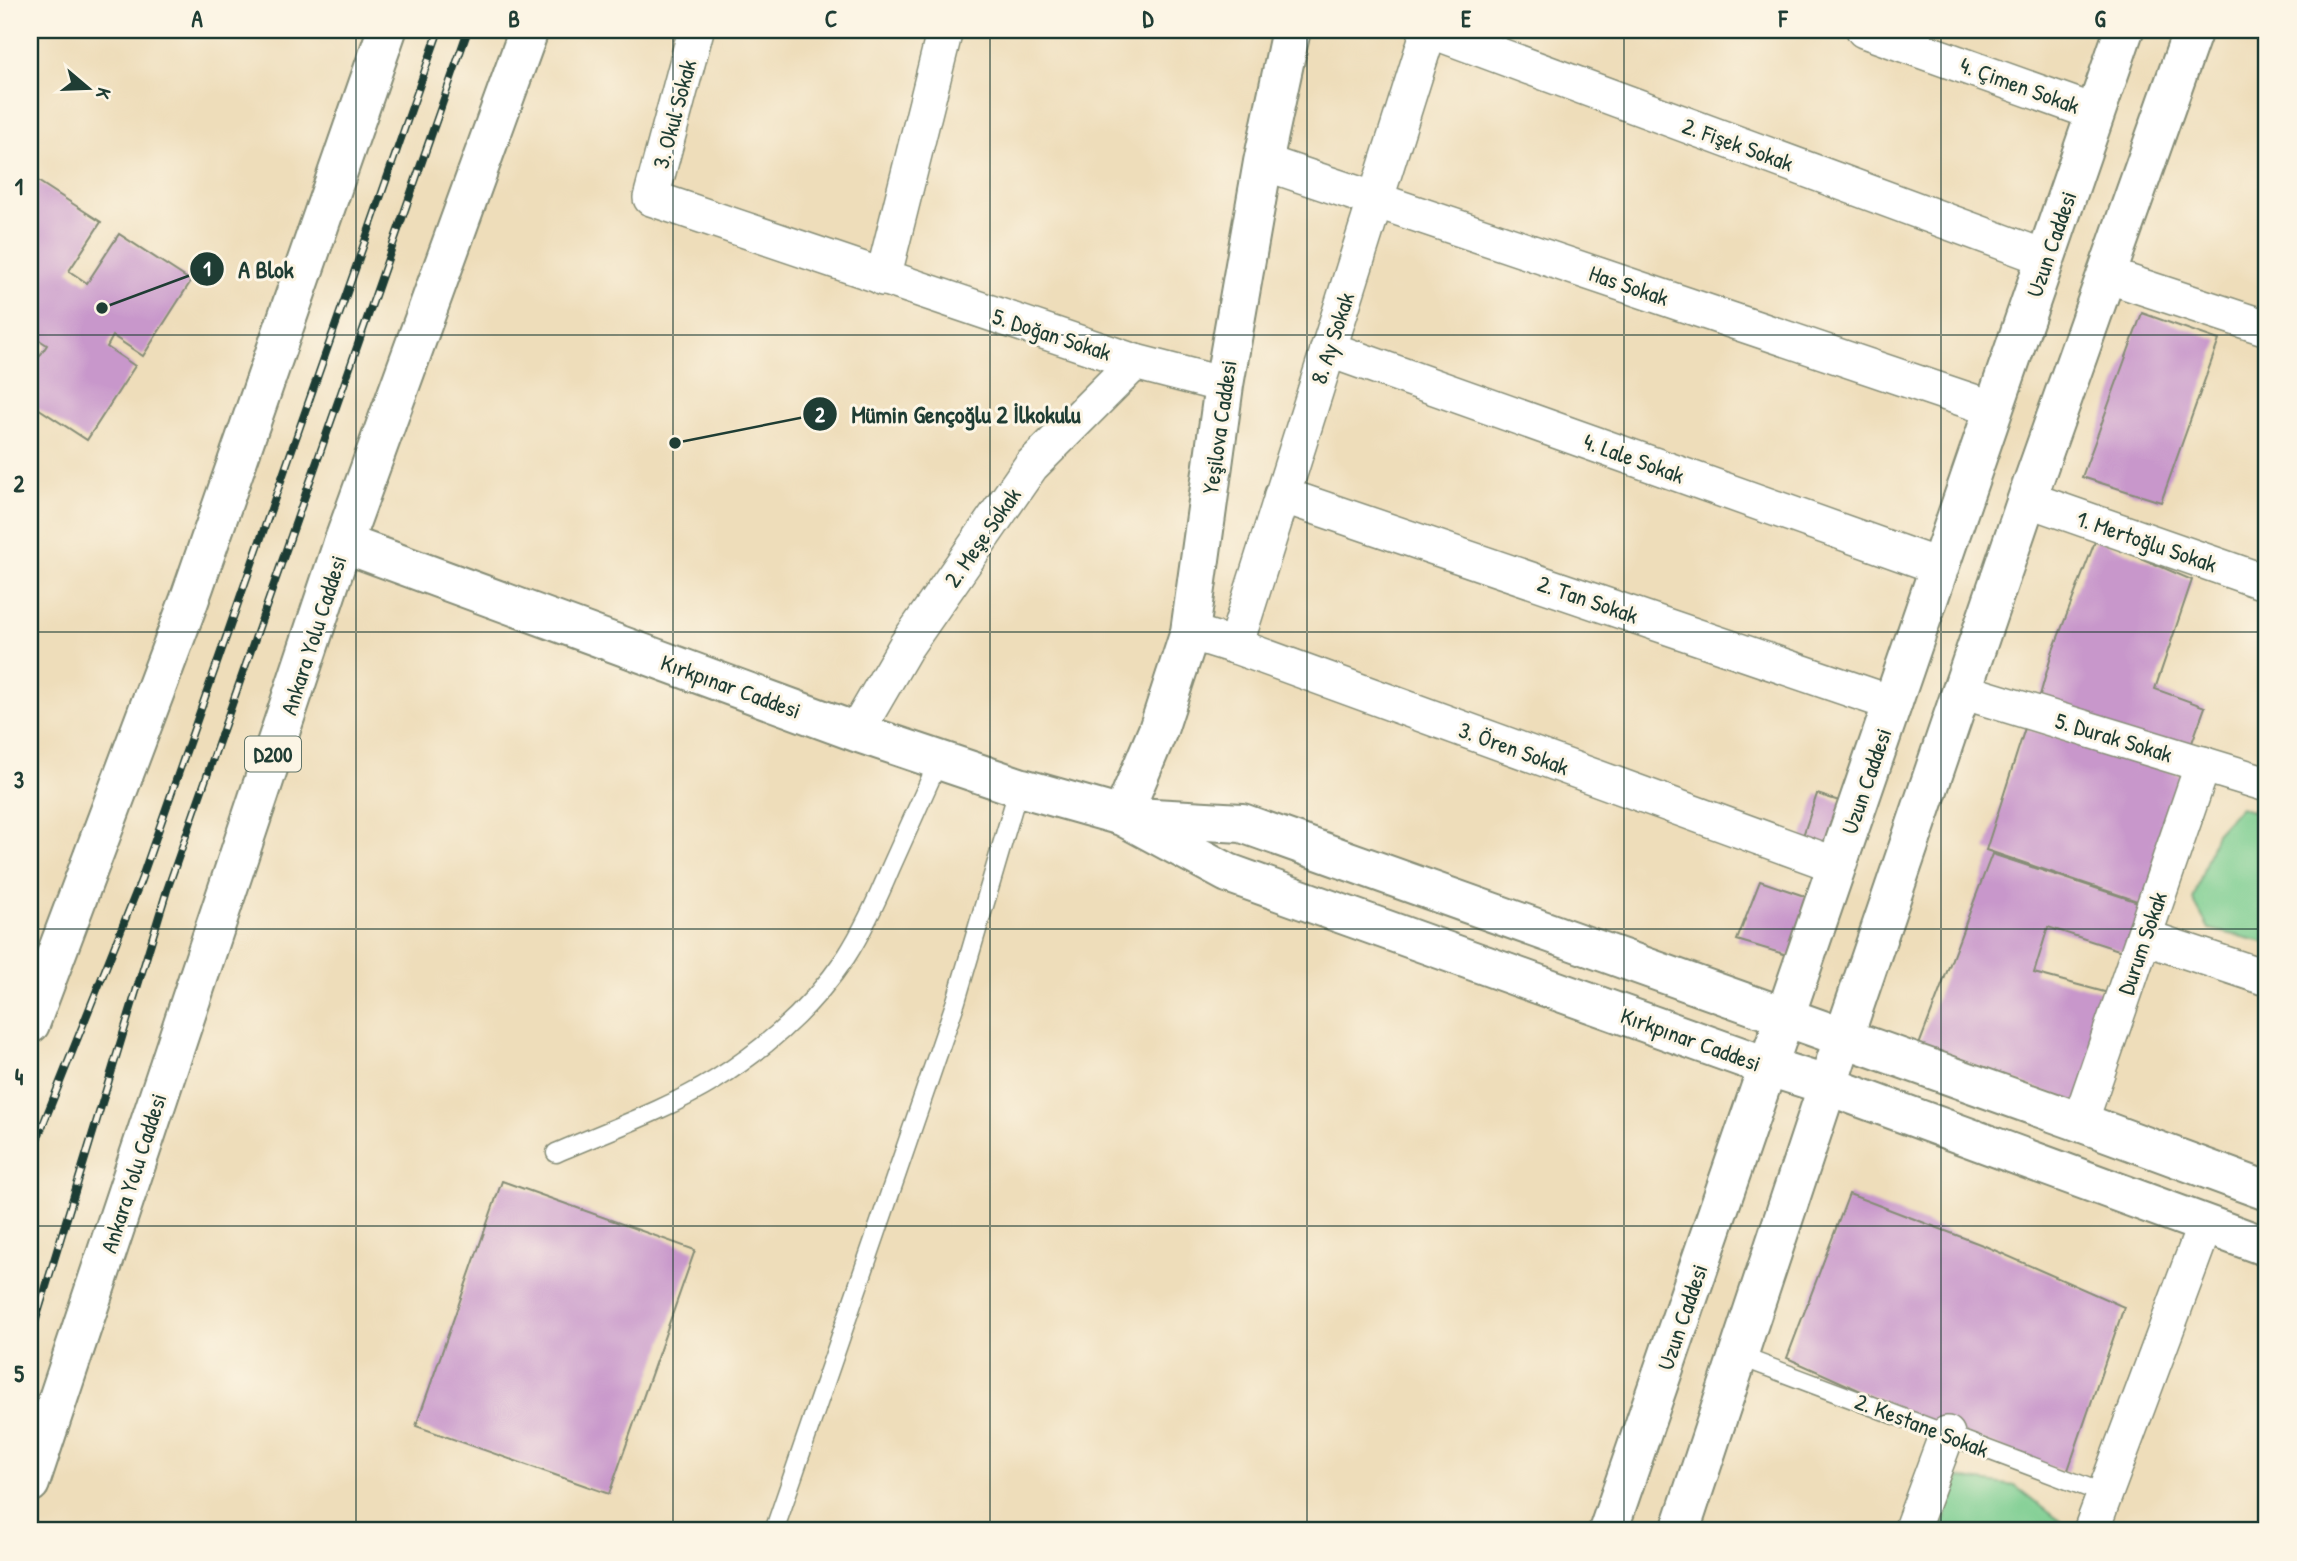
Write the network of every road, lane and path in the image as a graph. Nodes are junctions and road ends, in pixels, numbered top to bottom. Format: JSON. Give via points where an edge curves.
{"nodes":[{"id":1,"x":387,"y":30,"type":"edge"},
{"id":2,"x":529,"y":30,"type":"edge"},
{"id":3,"x":696,"y":30,"type":"edge"},
{"id":4,"x":946,"y":30,"type":"edge"},
{"id":5,"x":1291,"y":30,"type":"edge"},
{"id":6,"x":1430,"y":30,"type":"edge"},
{"id":7,"x":1864,"y":30,"type":"edge"},
{"id":8,"x":2124,"y":30,"type":"edge"},
{"id":9,"x":2193,"y":30,"type":"edge"},
{"id":10,"x":2096,"y":113,"type":"junction"},
{"id":11,"x":1263,"y":162,"type":"junction"},
{"id":12,"x":651,"y":198,"type":"joint"},
{"id":13,"x":1376,"y":200,"type":"junction"},
{"id":14,"x":2046,"y":258,"type":"junction"},
{"id":15,"x":2106,"y":275,"type":"junction"},
{"id":16,"x":883,"y":278,"type":"junction"},
{"id":17,"x":2267,"y":328,"type":"edge"},
{"id":18,"x":1328,"y":349,"type":"junction"},
{"id":19,"x":1135,"y":362,"type":"junction"},
{"id":20,"x":1224,"y":385,"type":"junction"},
{"id":21,"x":1994,"y":408,"type":"junction"},
{"id":22,"x":1282,"y":495,"type":"junction"},
{"id":23,"x":2027,"y":499,"type":"junction"},
{"id":24,"x":344,"y":543,"type":"junction"},
{"id":25,"x":1940,"y":567,"type":"junction"},
{"id":26,"x":2267,"y":583,"type":"edge"},
{"id":27,"x":1190,"y":632,"type":"junction"},
{"id":28,"x":1235,"y":646,"type":"junction"},
{"id":29,"x":1962,"y":691,"type":"junction"},
{"id":30,"x":1894,"y":704,"type":"junction"},
{"id":31,"x":856,"y":732,"type":"junction"},
{"id":32,"x":939,"y":760,"type":"junction"},
{"id":33,"x":2203,"y":764,"type":"junction"},
{"id":34,"x":2267,"y":784,"type":"edge"},
{"id":35,"x":1019,"y":787,"type":"junction"},
{"id":36,"x":1122,"y":816,"type":"junction"},
{"id":37,"x":1836,"y":865,"type":"junction"},
{"id":38,"x":2144,"y":937,"type":"junction"},
{"id":39,"x":2267,"y":978,"type":"edge"},
{"id":40,"x":1784,"y":1017,"type":"junction"},
{"id":41,"x":30,"y":1024,"type":"edge"},
{"id":42,"x":1843,"y":1039,"type":"junction"},
{"id":43,"x":1769,"y":1067,"type":"junction"},
{"id":44,"x":1829,"y":1086,"type":"junction"},
{"id":45,"x":2080,"y":1122,"type":"junction"},
{"id":46,"x":556,"y":1153,"type":"dead end"},
{"id":47,"x":2267,"y":1191,"type":"edge"},
{"id":48,"x":2205,"y":1225,"type":"junction"},
{"id":49,"x":2267,"y":1247,"type":"edge"},
{"id":50,"x":1739,"y":1356,"type":"junction"},
{"id":51,"x":1947,"y":1434,"type":"junction"},
{"id":52,"x":30,"y":1483,"type":"edge"},
{"id":53,"x":2105,"y":1494,"type":"junction"},
{"id":54,"x":774,"y":1531,"type":"edge"},
{"id":55,"x":1608,"y":1531,"type":"edge"},
{"id":56,"x":1680,"y":1531,"type":"edge"},
{"id":57,"x":1911,"y":1531,"type":"edge"},
{"id":58,"x":2091,"y":1531,"type":"edge"}],
"edges":[{"from":1,"to":41,"type":"main road","via":[[189,601]]},
{"from":2,"to":24,"type":"main road","name":"Ankara Yolu Caddesi","number":"D200"},
{"from":3,"to":12,"type":"street","name":"3. Okul Sokak"},
{"from":4,"to":16,"type":"street"},
{"from":5,"to":11,"type":"main road","name":"Yeşilova Caddesi"},
{"from":6,"to":13,"type":"street","name":"8. Ay Sokak"},
{"from":6,"to":14,"type":"street","name":"2. Fişek Sokak"},
{"from":7,"to":10,"type":"street","name":"4. Çimen Sokak"},
{"from":8,"to":10,"type":"main road","name":"Uzun Caddesi"},
{"from":9,"to":15,"type":"main road"},
{"from":10,"to":14,"type":"main road","name":"Uzun Caddesi"},
{"from":11,"to":13,"type":"street","name":"Has Sokak"},
{"from":11,"to":20,"type":"main road","name":"Yeşilova Caddesi"},
{"from":12,"to":16,"type":"street","name":"5. Doğan Sokak"},
{"from":13,"to":18,"type":"street","name":"8. Ay Sokak"},
{"from":13,"to":21,"type":"street","name":"Has Sokak"},
{"from":14,"to":21,"type":"main road","name":"Uzun Caddesi"},
{"from":15,"to":17,"type":"street"},
{"from":15,"to":23,"type":"main road"},
{"from":16,"to":19,"type":"street","name":"5. Doğan Sokak"},
{"from":18,"to":22,"type":"street","name":"8. Ay Sokak"},
{"from":18,"to":25,"type":"street","name":"4. Lale Sokak"},
{"from":19,"to":20,"type":"street","name":"5. Doğan Sokak"},
{"from":19,"to":31,"type":"street","name":"2. Meşe Sokak","via":[[1031,466],[906,646]]},
{"from":20,"to":27,"type":"main road","name":"Yeşilova Caddesi"},
{"from":21,"to":25,"type":"main road","name":"Uzun Caddesi"},
{"from":22,"to":28,"type":"street","name":"8. Ay Sokak"},
{"from":22,"to":30,"type":"street","name":"2. Tan Sokak"},
{"from":23,"to":26,"type":"street","name":"1. Mertoğlu Sokak"},
{"from":23,"to":29,"type":"main road"},
{"from":24,"to":31,"type":"main road","name":"Kırkpınar Caddesi"},
{"from":24,"to":52,"type":"main road","name":"Ankara Yolu Caddesi","number":"D200"},
{"from":25,"to":30,"type":"main road","name":"Uzun Caddesi"},
{"from":27,"to":28,"type":"street","name":"3. Ören Sokak"},
{"from":27,"to":36,"type":"main road","name":"Yeşilova Caddesi","via":[[1158,730]]},
{"from":28,"to":37,"type":"street","name":"3. Ören Sokak"},
{"from":29,"to":33,"type":"street","name":"5. Durak Sokak"},
{"from":29,"to":42,"type":"main road"},
{"from":30,"to":37,"type":"main road","name":"Uzun Caddesi"},
{"from":31,"to":32,"type":"main road","name":"Kırkpınar Caddesi"},
{"from":32,"to":35,"type":"main road","name":"Kırkpınar Caddesi"},
{"from":32,"to":46,"type":"lane","via":[[868,919],[846,957],[788,1026],[714,1081]]},
{"from":33,"to":34,"type":"street","name":"5. Durak Sokak"},
{"from":33,"to":38,"type":"street","name":"Durum Sokak"},
{"from":35,"to":36,"type":"main road","name":"Kırkpınar Caddesi"},
{"from":35,"to":54,"type":"lane","via":[[956,1001]]},
{"from":36,"to":40,"type":"main road","name":"Kırkpınar Caddesi","via":[[1242,823]]},
{"from":36,"to":43,"type":"main road","name":"Kırkpınar Caddesi","via":[[1228,873]]},
{"from":37,"to":40,"type":"main road","name":"Uzun Caddesi"},
{"from":38,"to":39,"type":"street"},
{"from":38,"to":45,"type":"street","name":"Durum Sokak"},
{"from":40,"to":42,"type":"main road","name":"Kırkpınar Caddesi"},
{"from":40,"to":43,"type":"main road","name":"Uzun Caddesi"},
{"from":42,"to":44,"type":"main road"},
{"from":42,"to":45,"type":"main road","name":"Kırkpınar Caddesi"},
{"from":43,"to":44,"type":"main road","name":"Kırkpınar Caddesi"},
{"from":43,"to":55,"type":"main road","name":"Uzun Caddesi"},
{"from":44,"to":48,"type":"main road","name":"Kırkpınar Caddesi"},
{"from":44,"to":50,"type":"main road"},
{"from":45,"to":47,"type":"main road","name":"Kırkpınar Caddesi"},
{"from":48,"to":49,"type":"main road","name":"Kırkpınar Caddesi"},
{"from":48,"to":53,"type":"street"},
{"from":50,"to":51,"type":"lane","name":"2. Kestane Sokak"},
{"from":50,"to":56,"type":"main road"},
{"from":51,"to":53,"type":"lane","name":"2. Kestane Sokak"},
{"from":51,"to":57,"type":"street"},
{"from":53,"to":58,"type":"street"}]}
